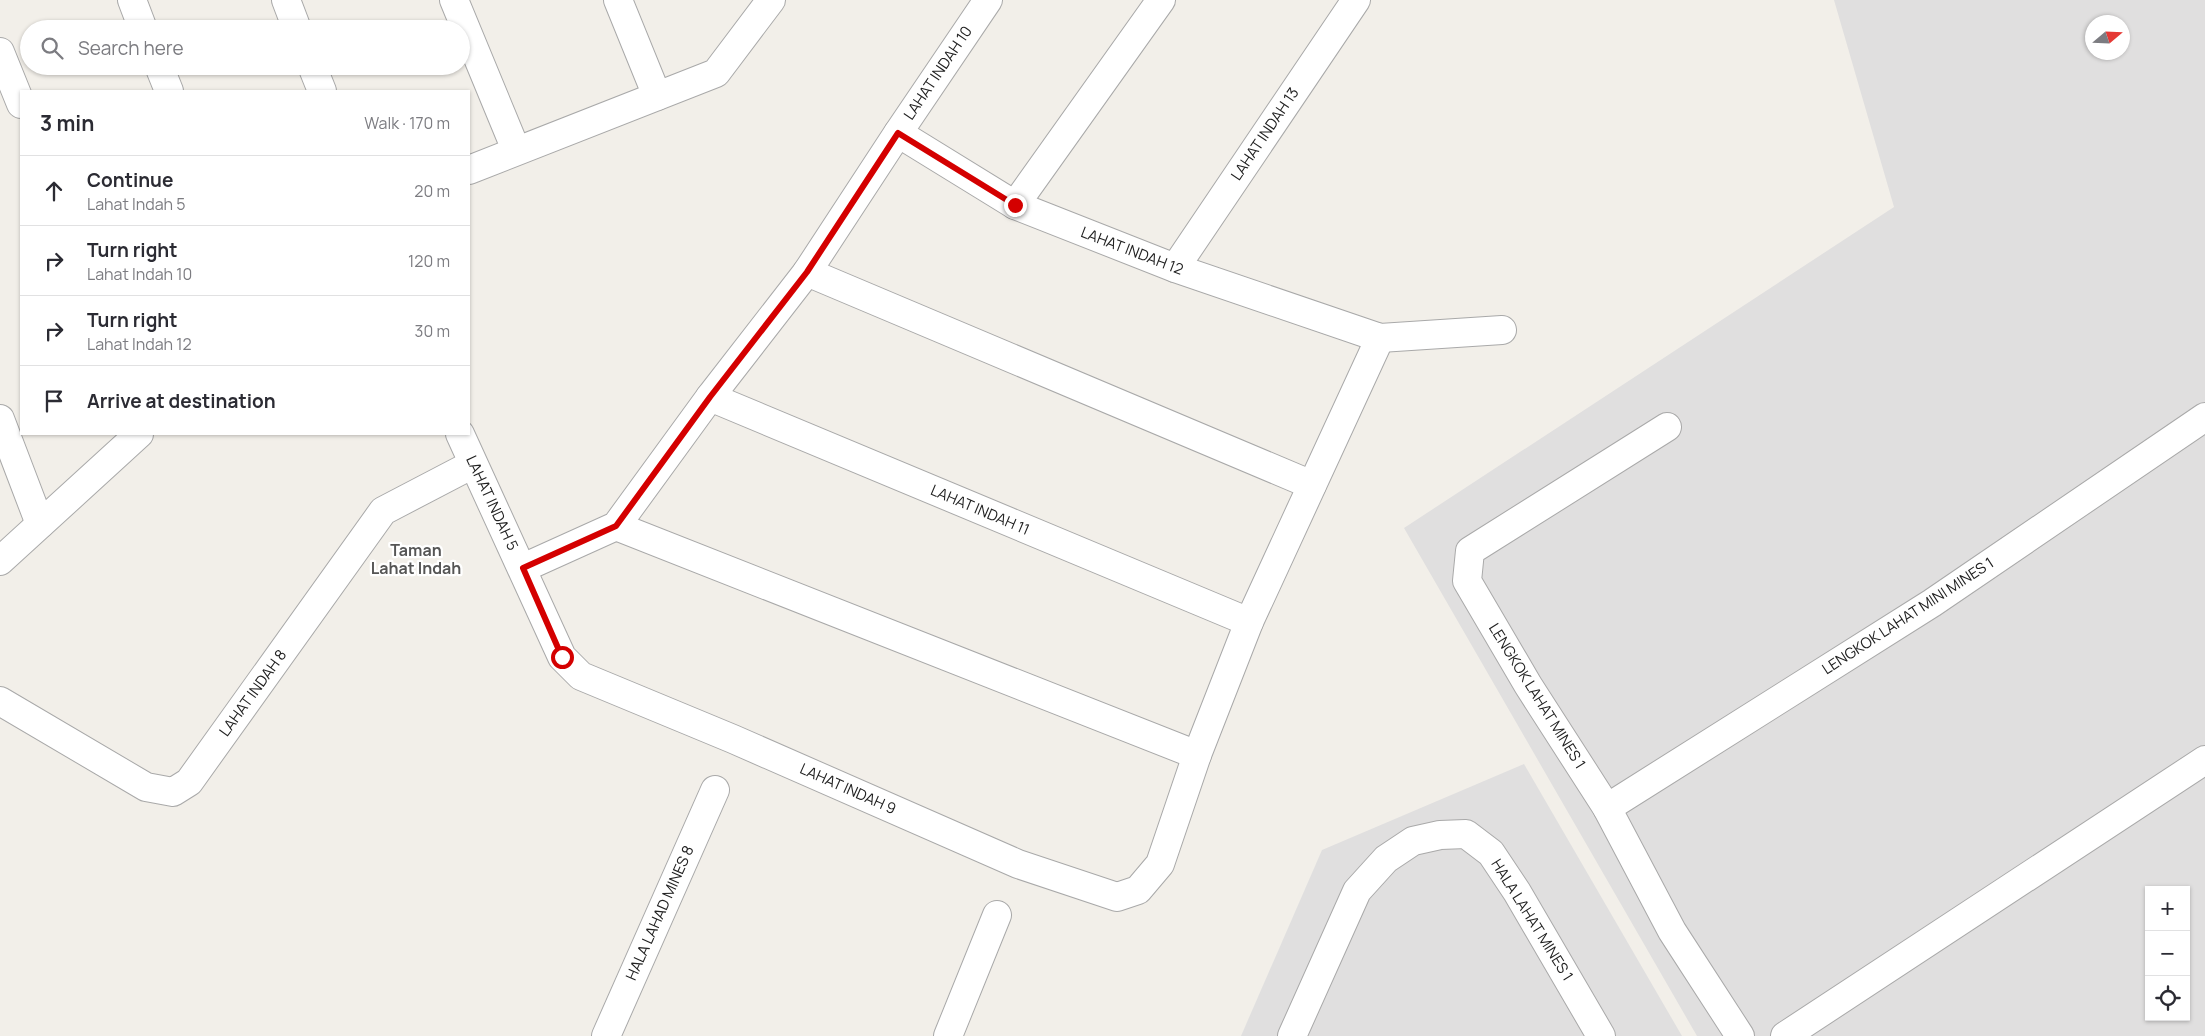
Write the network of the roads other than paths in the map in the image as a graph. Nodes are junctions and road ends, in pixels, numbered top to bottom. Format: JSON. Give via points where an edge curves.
{"nodes":[{"id":1,"x":132,"y":0,"type":"edge"},
{"id":2,"x":286,"y":0,"type":"edge"},
{"id":3,"x":454,"y":0,"type":"edge"},
{"id":4,"x":618,"y":0,"type":"edge"},
{"id":5,"x":771,"y":0,"type":"edge"},
{"id":6,"x":988,"y":0,"type":"edge"},
{"id":7,"x":1161,"y":0,"type":"edge"},
{"id":8,"x":1356,"y":0,"type":"edge"},
{"id":9,"x":140,"y":20,"type":"edge"},
{"id":10,"x":294,"y":20,"type":"edge"},
{"id":11,"x":462,"y":20,"type":"edge"},
{"id":12,"x":470,"y":39,"type":"edge"},
{"id":13,"x":0,"y":52,"type":"edge"},
{"id":14,"x":162,"y":75,"type":"edge"},
{"id":15,"x":316,"y":75,"type":"edge"},
{"id":16,"x":168,"y":90,"type":"edge"},
{"id":17,"x":322,"y":90,"type":"edge"},
{"id":18,"x":657,"y":96,"type":"junction"},
{"id":19,"x":20,"y":102,"type":"edge"},
{"id":20,"x":898,"y":133,"type":"junction"},
{"id":21,"x":516,"y":150,"type":"junction"},
{"id":22,"x":470,"y":170,"type":"edge"},
{"id":23,"x":1015,"y":205,"type":"junction"},
{"id":24,"x":1175,"y":268,"type":"junction"},
{"id":25,"x":807,"y":272,"type":"junction"},
{"id":26,"x":1502,"y":330,"type":"dead end"},
{"id":27,"x":1380,"y":338,"type":"junction"},
{"id":28,"x":710,"y":397,"type":"junction"},
{"id":29,"x":2205,"y":418,"type":"edge"},
{"id":30,"x":0,"y":419,"type":"edge"},
{"id":31,"x":1667,"y":427,"type":"dead end"},
{"id":32,"x":138,"y":435,"type":"edge"},
{"id":33,"x":460,"y":435,"type":"edge"},
{"id":34,"x":473,"y":464,"type":"junction"},
{"id":35,"x":1312,"y":485,"type":"junction"},
{"id":36,"x":40,"y":524,"type":"junction"},
{"id":37,"x":616,"y":526,"type":"junction"},
{"id":38,"x":0,"y":561,"type":"edge"},
{"id":39,"x":523,"y":568,"type":"junction"},
{"id":40,"x":1249,"y":622,"type":"junction"},
{"id":41,"x":581,"y":676,"type":"joint"},
{"id":42,"x":0,"y":700,"type":"edge"},
{"id":43,"x":1197,"y":756,"type":"junction"},
{"id":44,"x":2205,"y":760,"type":"edge"},
{"id":45,"x":715,"y":790,"type":"dead end"},
{"id":46,"x":1606,"y":808,"type":"junction"},
{"id":47,"x":997,"y":915,"type":"dead end"},
{"id":48,"x":1586,"y":1010,"type":"junction"},
{"id":49,"x":606,"y":1036,"type":"edge"},
{"id":50,"x":948,"y":1036,"type":"edge"},
{"id":51,"x":1292,"y":1036,"type":"edge"},
{"id":52,"x":1575,"y":1036,"type":"edge"},
{"id":53,"x":1601,"y":1036,"type":"edge"},
{"id":54,"x":1740,"y":1036,"type":"edge"},
{"id":55,"x":1785,"y":1036,"type":"edge"}],
"edges":[{"from":1,"to":9,"type":"street"},
{"from":2,"to":10,"type":"street"},
{"from":3,"to":11,"type":"street"},
{"from":4,"to":18,"type":"street"},
{"from":5,"to":18,"type":"street","via":[[716,73]]},
{"from":6,"to":20,"type":"street","name":"LAHAT INDAH 10"},
{"from":7,"to":23,"type":"street"},
{"from":8,"to":24,"type":"street","name":"LAHAT INDAH 13"},
{"from":12,"to":21,"type":"street"},
{"from":13,"to":19,"type":"street"},
{"from":14,"to":16,"type":"street"},
{"from":15,"to":17,"type":"street"},
{"from":18,"to":21,"type":"street"},
{"from":20,"to":23,"type":"street","name":"LAHAT INDAH 12"},
{"from":20,"to":25,"type":"street","name":"LAHAT INDAH 10"},
{"from":21,"to":22,"type":"street"},
{"from":23,"to":24,"type":"street","name":"LAHAT INDAH 12"},
{"from":24,"to":27,"type":"street","name":"LAHAT INDAH 12"},
{"from":25,"to":28,"type":"street","name":"LAHAT INDAH 10"},
{"from":25,"to":35,"type":"street"},
{"from":26,"to":27,"type":"street"},
{"from":27,"to":35,"type":"street"},
{"from":28,"to":37,"type":"street","name":"LAHAT INDAH 10"},
{"from":28,"to":40,"type":"street","name":"LAHAT INDAH 11"},
{"from":29,"to":46,"type":"street","name":"LENGKOK LAHAT MINI MINES 1","via":[[1932,603]]},
{"from":30,"to":36,"type":"street"},
{"from":31,"to":46,"type":"street","name":"LENGKOK LAHAT MINES 1","via":[[1470,551],[1467,582]]},
{"from":32,"to":36,"type":"street"},
{"from":33,"to":34,"type":"street","name":"LAHAT INDAH 5"},
{"from":34,"to":39,"type":"street","name":"LAHAT INDAH 5"},
{"from":34,"to":42,"type":"street","name":"LAHAT INDAH 8","via":[[383,511],[189,782],[173,792],[146,787]]},
{"from":35,"to":40,"type":"street"},
{"from":36,"to":38,"type":"street"},
{"from":37,"to":39,"type":"street","name":"LAHAT INDAH 10"},
{"from":37,"to":43,"type":"street"},
{"from":39,"to":41,"type":"street","name":"LAHAT INDAH 5","via":[[562,657]]},
{"from":40,"to":43,"type":"street"},
{"from":41,"to":43,"type":"street","name":"LAHAT INDAH 9","via":[[1018,864],[1117,898],[1138,890],[1160,864]]},
{"from":44,"to":55,"type":"street"},
{"from":45,"to":49,"type":"street","name":"HALA LAHAD MINES 8"},
{"from":46,"to":54,"type":"street","name":"LENGKOK LAHAT MINES 1","via":[[1672,932]]},
{"from":47,"to":50,"type":"street"},
{"from":48,"to":51,"type":"street","name":"HALA LAHAT MINES 1","via":[[1491,853],[1466,834],[1440,835],[1413,841],[1386,859],[1357,891]]},
{"from":48,"to":52,"type":"street"},
{"from":48,"to":53,"type":"street","name":"HALA LAHAT MINES 1"}]}
